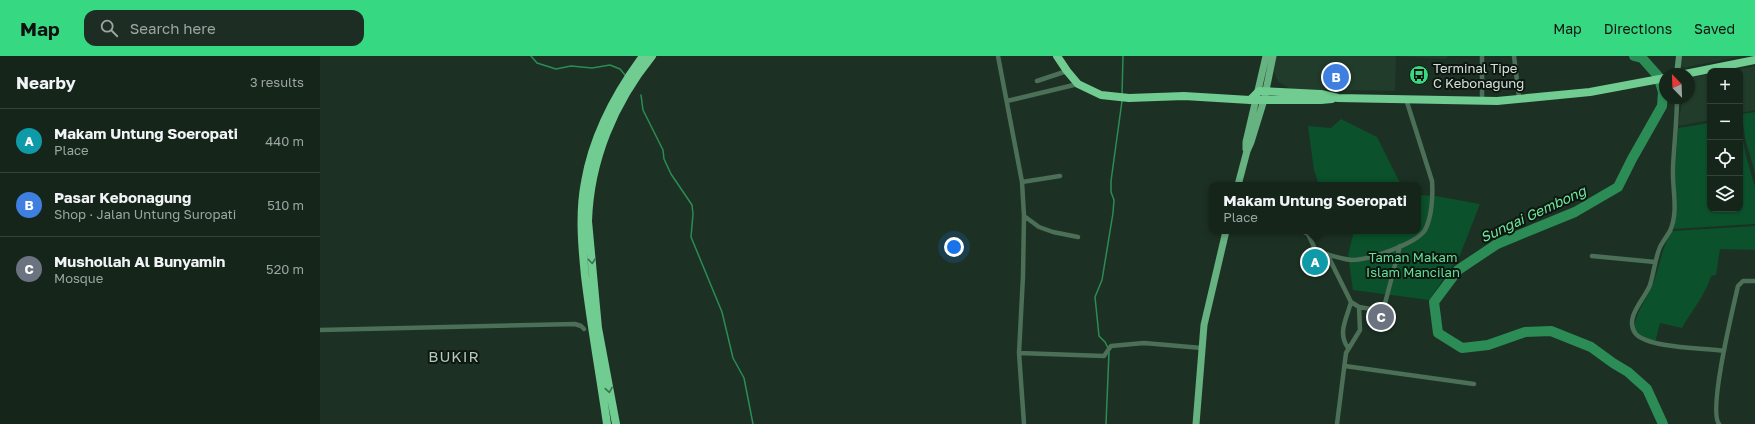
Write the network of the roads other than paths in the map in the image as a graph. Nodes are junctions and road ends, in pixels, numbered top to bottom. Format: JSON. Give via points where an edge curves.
{"nodes":[{"id":1,"x":643,"y":56,"type":"edge"},
{"id":2,"x":652,"y":56,"type":"edge"},
{"id":3,"x":998,"y":56,"type":"edge"},
{"id":4,"x":1057,"y":56,"type":"edge"},
{"id":5,"x":1266,"y":56,"type":"edge"},
{"id":6,"x":1273,"y":56,"type":"edge"},
{"id":7,"x":1482,"y":56,"type":"edge"},
{"id":8,"x":1514,"y":56,"type":"edge"},
{"id":9,"x":1679,"y":56,"type":"edge"},
{"id":10,"x":1755,"y":60,"type":"edge"},
{"id":11,"x":1678,"y":68,"type":"edge"},
{"id":12,"x":1067,"y":71,"type":"junction"},
{"id":13,"x":1695,"y":72,"type":"edge"},
{"id":14,"x":1659,"y":79,"type":"edge"},
{"id":15,"x":1037,"y":81,"type":"dead end"},
{"id":16,"x":1078,"y":84,"type":"junction"},
{"id":17,"x":1259,"y":97,"type":"junction"},
{"id":18,"x":1519,"y":98,"type":"junction"},
{"id":19,"x":1406,"y":99,"type":"junction"},
{"id":20,"x":1482,"y":100,"type":"junction"},
{"id":21,"x":1007,"y":101,"type":"junction"},
{"id":22,"x":1677,"y":104,"type":"edge"},
{"id":23,"x":1060,"y":176,"type":"dead end"},
{"id":24,"x":1022,"y":182,"type":"junction"},
{"id":25,"x":1239,"y":182,"type":"edge"},
{"id":26,"x":1024,"y":216,"type":"junction"},
{"id":27,"x":1421,"y":233,"type":"edge"},
{"id":28,"x":1225,"y":234,"type":"edge"},
{"id":29,"x":1308,"y":234,"type":"edge"},
{"id":30,"x":1419,"y":234,"type":"edge"},
{"id":31,"x":1078,"y":237,"type":"dead end"},
{"id":32,"x":1400,"y":246,"type":"junction"},
{"id":33,"x":1327,"y":254,"type":"junction"},
{"id":34,"x":1592,"y":256,"type":"dead end"},
{"id":35,"x":1655,"y":262,"type":"junction"},
{"id":36,"x":1755,"y":281,"type":"edge"},
{"id":37,"x":1351,"y":302,"type":"junction"},
{"id":38,"x":1359,"y":307,"type":"junction"},
{"id":39,"x":584,"y":329,"type":"dead end"},
{"id":40,"x":320,"y":330,"type":"edge"},
{"id":41,"x":1202,"y":348,"type":"junction"},
{"id":42,"x":1348,"y":348,"type":"junction"},
{"id":43,"x":1724,"y":351,"type":"junction"},
{"id":44,"x":1019,"y":353,"type":"junction"},
{"id":45,"x":1345,"y":366,"type":"junction"},
{"id":46,"x":1474,"y":384,"type":"dead end"},
{"id":47,"x":608,"y":424,"type":"edge"},
{"id":48,"x":616,"y":424,"type":"edge"},
{"id":49,"x":1024,"y":424,"type":"edge"},
{"id":50,"x":1196,"y":424,"type":"edge"},
{"id":51,"x":1337,"y":424,"type":"edge"},
{"id":52,"x":1719,"y":424,"type":"edge"}],
"edges":[{"from":1,"to":47,"type":"highway","via":[[611,104],[603,124],[591,156],[582,211],[588,303]]},
{"from":2,"to":48,"type":"highway","one_way":true,"via":[[632,82],[611,121],[594,170],[589,203],[598,328]]},
{"from":3,"to":21,"type":"street"},
{"from":4,"to":12,"type":"highway"},
{"from":5,"to":17,"type":"main road"},
{"from":6,"to":17,"type":"main road"},
{"from":7,"to":20,"type":"street"},
{"from":8,"to":18,"type":"street"},
{"from":9,"to":11,"type":"street"},
{"from":10,"to":13,"type":"highway"},
{"from":12,"to":15,"type":"street"},
{"from":12,"to":16,"type":"highway"},
{"from":14,"to":18,"type":"highway","via":[[1590,92]]},
{"from":16,"to":17,"type":"highway","via":[[1101,95],[1114,97]]},
{"from":16,"to":21,"type":"street"},
{"from":17,"to":19,"type":"highway","via":[[1321,94],[1338,98]]},
{"from":17,"to":25,"type":"main road","via":[[1246,142],[1247,151]]},
{"from":18,"to":20,"type":"highway"},
{"from":19,"to":20,"type":"highway"},
{"from":19,"to":27,"type":"street","via":[[1432,181],[1433,194],[1424,230]]},
{"from":21,"to":24,"type":"street"},
{"from":22,"to":35,"type":"street","via":[[1673,220]]},
{"from":23,"to":24,"type":"street"},
{"from":24,"to":26,"type":"street"},
{"from":26,"to":31,"type":"street","via":[[1039,227]]},
{"from":26,"to":44,"type":"street"},
{"from":28,"to":41,"type":"main road","via":[[1208,305]]},
{"from":29,"to":33,"type":"street","via":[[1316,251]]},
{"from":30,"to":32,"type":"street"},
{"from":32,"to":33,"type":"street","via":[[1384,254],[1352,260]]},
{"from":32,"to":38,"type":"street","via":[[1383,311]]},
{"from":33,"to":37,"type":"street"},
{"from":34,"to":35,"type":"street"},
{"from":35,"to":43,"type":"street","via":[[1649,286],[1633,318],[1632,326],[1636,334],[1652,343]]},
{"from":36,"to":43,"type":"street","via":[[1743,282],[1738,286]]},
{"from":37,"to":38,"type":"street"},
{"from":37,"to":42,"type":"street","via":[[1342,331],[1343,341]]},
{"from":38,"to":42,"type":"street","via":[[1360,330]]},
{"from":39,"to":40,"type":"street","via":[[575,324]]},
{"from":41,"to":44,"type":"street","via":[[1144,343],[1110,348],[1104,356]]},
{"from":41,"to":50,"type":"main road"},
{"from":42,"to":45,"type":"street"},
{"from":43,"to":52,"type":"street","via":[[1716,398]]},
{"from":44,"to":49,"type":"street"},
{"from":45,"to":46,"type":"street"},
{"from":45,"to":51,"type":"street"}]}
